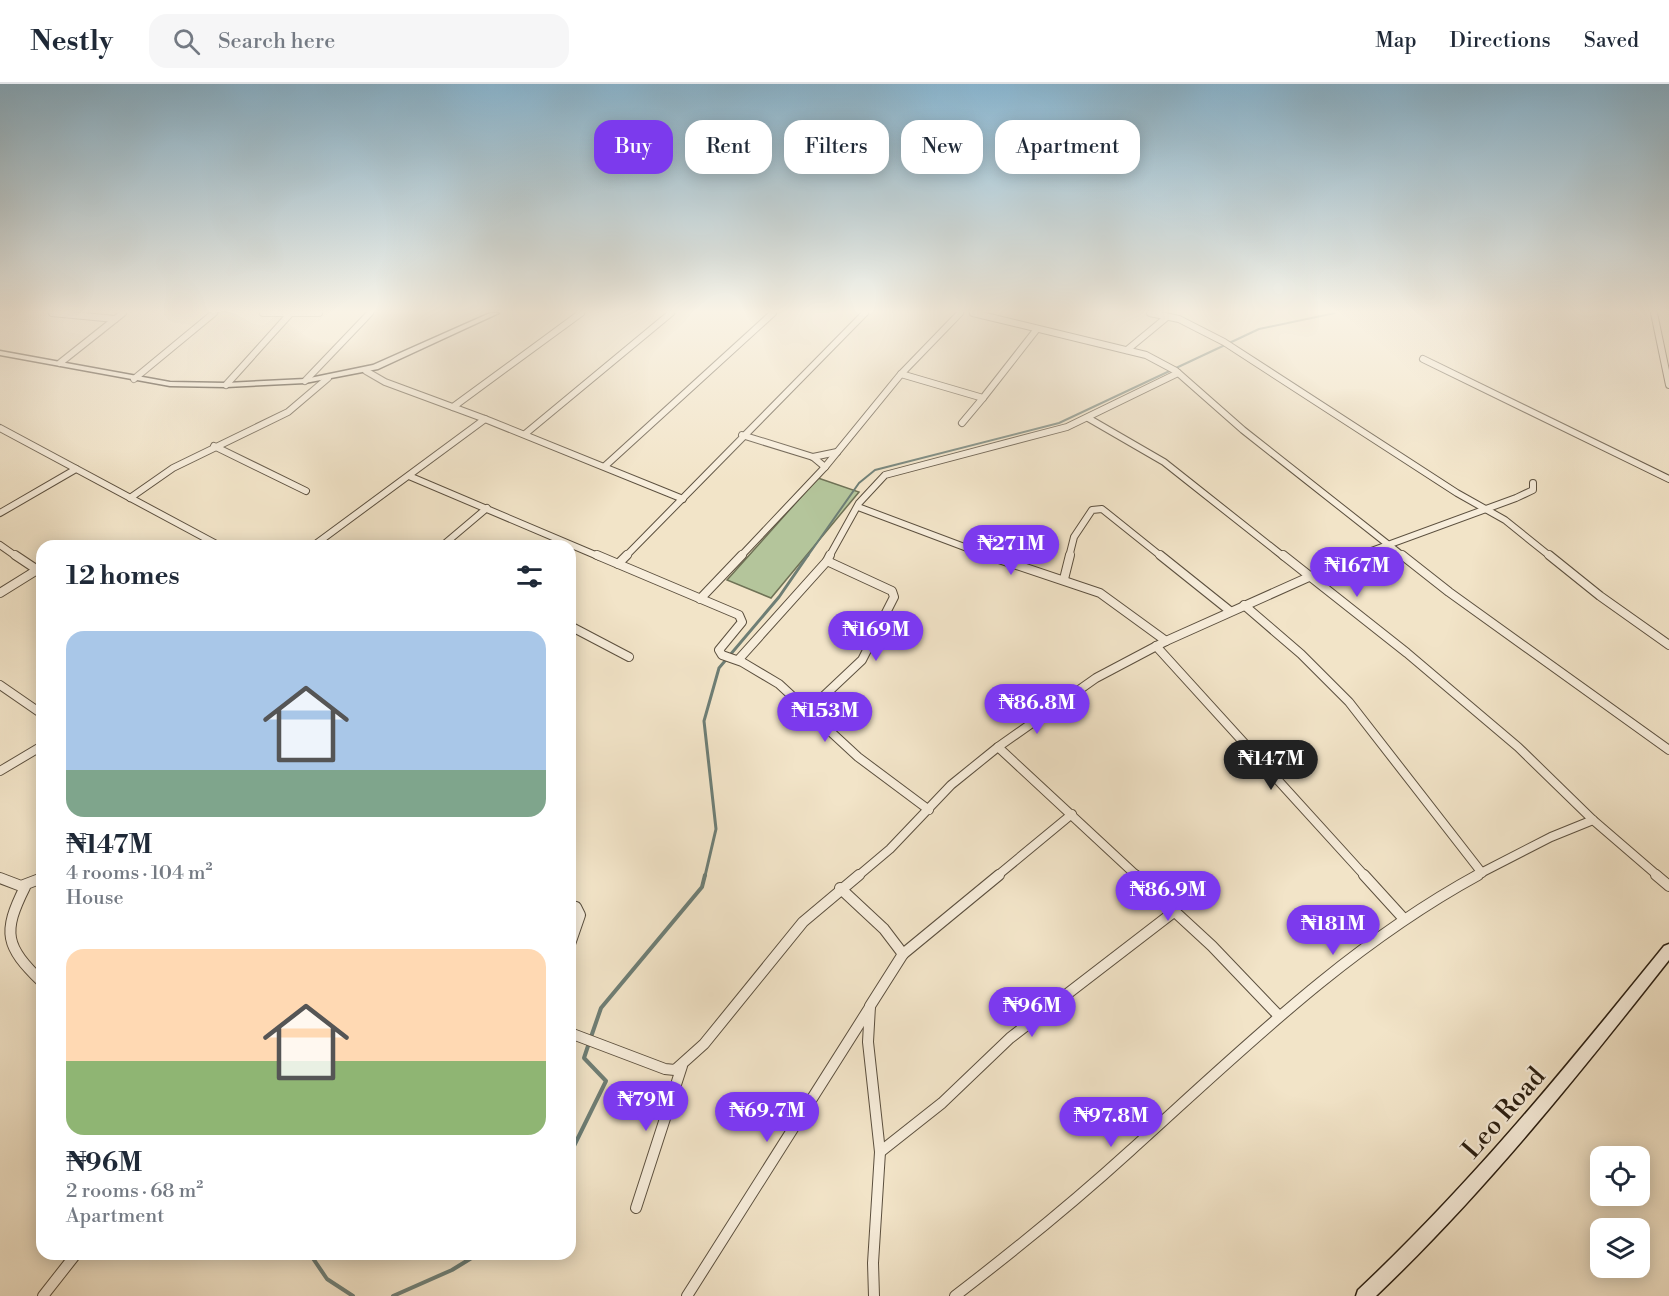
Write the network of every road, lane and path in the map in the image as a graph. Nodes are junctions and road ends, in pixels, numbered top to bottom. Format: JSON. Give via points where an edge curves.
{"nodes":[{"id":1,"x":90,"y":370,"type":"edge"},
{"id":2,"x":145,"y":370,"type":"edge"},
{"id":3,"x":240,"y":370,"type":"edge"},
{"id":4,"x":315,"y":370,"type":"edge"},
{"id":5,"x":366,"y":370,"type":"joint"},
{"id":6,"x":504,"y":370,"type":"edge"},
{"id":7,"x":603,"y":370,"type":"edge"},
{"id":8,"x":711,"y":370,"type":"edge"},
{"id":9,"x":806,"y":370,"type":"edge"},
{"id":10,"x":905,"y":370,"type":"edge"},
{"id":11,"x":1005,"y":370,"type":"edge"},
{"id":12,"x":1267,"y":370,"type":"edge"},
{"id":13,"x":1447,"y":370,"type":"edge"},
{"id":14,"x":1667,"y":370,"type":"edge"},
{"id":15,"x":1175,"y":371,"type":"joint"},
{"id":16,"x":901,"y":374,"type":"junction"},
{"id":17,"x":328,"y":378,"type":"junction"},
{"id":18,"x":134,"y":379,"type":"junction"},
{"id":19,"x":305,"y":381,"type":"junction"},
{"id":20,"x":226,"y":385,"type":"junction"},
{"id":21,"x":1669,"y":385,"type":"edge"},
{"id":22,"x":983,"y":398,"type":"junction"},
{"id":23,"x":453,"y":407,"type":"junction"},
{"id":24,"x":485,"y":418,"type":"junction"},
{"id":25,"x":1088,"y":418,"type":"junction"},
{"id":26,"x":962,"y":423,"type":"dead end"},
{"id":27,"x":0,"y":428,"type":"edge"},
{"id":28,"x":525,"y":434,"type":"junction"},
{"id":29,"x":742,"y":435,"type":"junction"},
{"id":30,"x":214,"y":446,"type":"junction"},
{"id":31,"x":837,"y":452,"type":"junction"},
{"id":32,"x":813,"y":457,"type":"junction"},
{"id":33,"x":605,"y":466,"type":"junction"},
{"id":34,"x":825,"y":466,"type":"junction"},
{"id":35,"x":76,"y":469,"type":"junction"},
{"id":36,"x":409,"y":476,"type":"junction"},
{"id":37,"x":1669,"y":479,"type":"edge"},
{"id":38,"x":1533,"y":483,"type":"dead end"},
{"id":39,"x":306,"y":491,"type":"dead end"},
{"id":40,"x":129,"y":498,"type":"junction"},
{"id":41,"x":683,"y":499,"type":"junction"},
{"id":42,"x":858,"y":507,"type":"junction"},
{"id":43,"x":487,"y":508,"type":"junction"},
{"id":44,"x":1482,"y":508,"type":"junction"},
{"id":45,"x":0,"y":513,"type":"edge"},
{"id":46,"x":209,"y":540,"type":"edge"},
{"id":47,"x":321,"y":540,"type":"edge"},
{"id":48,"x":449,"y":540,"type":"edge"},
{"id":49,"x":559,"y":540,"type":"edge"},
{"id":50,"x":1387,"y":543,"type":"junction"},
{"id":51,"x":0,"y":545,"type":"edge"},
{"id":52,"x":576,"y":547,"type":"edge"},
{"id":53,"x":827,"y":561,"type":"junction"},
{"id":54,"x":618,"y":564,"type":"junction"},
{"id":55,"x":36,"y":568,"type":"edge"},
{"id":56,"x":36,"y":573,"type":"edge"},
{"id":57,"x":1309,"y":576,"type":"junction"},
{"id":58,"x":1065,"y":579,"type":"junction"},
{"id":59,"x":0,"y":593,"type":"edge"},
{"id":60,"x":700,"y":599,"type":"junction"},
{"id":61,"x":1244,"y":605,"type":"junction"},
{"id":62,"x":1230,"y":611,"type":"junction"},
{"id":63,"x":576,"y":629,"type":"edge"},
{"id":64,"x":1166,"y":641,"type":"junction"},
{"id":65,"x":1669,"y":645,"type":"edge"},
{"id":66,"x":1156,"y":646,"type":"junction"},
{"id":67,"x":629,"y":657,"type":"dead end"},
{"id":68,"x":739,"y":659,"type":"junction"},
{"id":69,"x":0,"y":685,"type":"edge"},
{"id":70,"x":810,"y":709,"type":"junction"},
{"id":71,"x":36,"y":710,"type":"edge"},
{"id":72,"x":998,"y":747,"type":"junction"},
{"id":73,"x":36,"y":750,"type":"edge"},
{"id":74,"x":1669,"y":750,"type":"edge"},
{"id":75,"x":0,"y":771,"type":"edge"},
{"id":76,"x":929,"y":810,"type":"junction"},
{"id":77,"x":1072,"y":814,"type":"junction"},
{"id":78,"x":1593,"y":820,"type":"junction"},
{"id":79,"x":1482,"y":873,"type":"junction"},
{"id":80,"x":0,"y":878,"type":"edge"},
{"id":81,"x":36,"y":881,"type":"edge"},
{"id":82,"x":1669,"y":886,"type":"edge"},
{"id":83,"x":25,"y":887,"type":"junction"},
{"id":84,"x":840,"y":888,"type":"junction"},
{"id":85,"x":576,"y":908,"type":"edge"},
{"id":86,"x":1175,"y":911,"type":"junction"},
{"id":87,"x":1404,"y":919,"type":"junction"},
{"id":88,"x":576,"y":927,"type":"edge"},
{"id":89,"x":1669,"y":950,"type":"edge"},
{"id":90,"x":903,"y":954,"type":"junction"},
{"id":91,"x":36,"y":975,"type":"edge"},
{"id":92,"x":870,"y":1006,"type":"junction"},
{"id":93,"x":1278,"y":1015,"type":"junction"},
{"id":94,"x":576,"y":1036,"type":"edge"},
{"id":95,"x":682,"y":1066,"type":"junction"},
{"id":96,"x":880,"y":1152,"type":"junction"},
{"id":97,"x":636,"y":1208,"type":"dead end"},
{"id":98,"x":71,"y":1260,"type":"edge"},
{"id":99,"x":43,"y":1296,"type":"edge"},
{"id":100,"x":687,"y":1296,"type":"edge"},
{"id":101,"x":874,"y":1296,"type":"edge"},
{"id":102,"x":956,"y":1296,"type":"edge"},
{"id":103,"x":1364,"y":1296,"type":"edge"}],
"edges":[{"from":1,"to":18,"type":"street"},
{"from":2,"to":18,"type":"street"},
{"from":3,"to":20,"type":"street"},
{"from":4,"to":19,"type":"street"},
{"from":5,"to":17,"type":"street"},
{"from":5,"to":23,"type":"street","via":[[385,382]]},
{"from":6,"to":23,"type":"street"},
{"from":7,"to":28,"type":"street"},
{"from":8,"to":33,"type":"street"},
{"from":9,"to":29,"type":"street"},
{"from":10,"to":16,"type":"street"},
{"from":11,"to":22,"type":"street"},
{"from":12,"to":44,"type":"street"},
{"from":13,"to":37,"type":"street"},
{"from":14,"to":21,"type":"street"},
{"from":15,"to":25,"type":"street"},
{"from":15,"to":50,"type":"street"},
{"from":16,"to":22,"type":"street"},
{"from":16,"to":31,"type":"street"},
{"from":17,"to":19,"type":"street"},
{"from":17,"to":30,"type":"street","via":[[288,412]]},
{"from":18,"to":20,"type":"street"},
{"from":19,"to":20,"type":"street"},
{"from":22,"to":26,"type":"street"},
{"from":23,"to":24,"type":"street"},
{"from":24,"to":28,"type":"street"},
{"from":24,"to":36,"type":"street"},
{"from":25,"to":42,"type":"street","via":[[894,471],[879,479]]},
{"from":25,"to":57,"type":"street","via":[[1164,462]]},
{"from":27,"to":35,"type":"street"},
{"from":28,"to":33,"type":"street"},
{"from":29,"to":32,"type":"street"},
{"from":29,"to":41,"type":"street"},
{"from":30,"to":39,"type":"street"},
{"from":30,"to":40,"type":"street"},
{"from":31,"to":32,"type":"street"},
{"from":31,"to":34,"type":"street"},
{"from":32,"to":34,"type":"street"},
{"from":33,"to":41,"type":"street"},
{"from":34,"to":60,"type":"street"},
{"from":35,"to":40,"type":"street"},
{"from":35,"to":45,"type":"street"},
{"from":36,"to":43,"type":"street"},
{"from":36,"to":47,"type":"street"},
{"from":38,"to":44,"type":"street","via":[[1533,490]]},
{"from":40,"to":46,"type":"street"},
{"from":41,"to":54,"type":"street"},
{"from":42,"to":53,"type":"street"},
{"from":42,"to":58,"type":"street","via":[[983,554]]},
{"from":43,"to":48,"type":"street"},
{"from":43,"to":49,"type":"street"},
{"from":44,"to":50,"type":"street"},
{"from":44,"to":65,"type":"street","via":[[1530,539],[1593,591]]},
{"from":50,"to":57,"type":"street"},
{"from":50,"to":74,"type":"street","via":[[1504,633]]},
{"from":51,"to":55,"type":"street"},
{"from":52,"to":54,"type":"street"},
{"from":53,"to":68,"type":"street"},
{"from":53,"to":70,"type":"street","via":[[894,595],[862,660]]},
{"from":54,"to":60,"type":"street"},
{"from":56,"to":59,"type":"street"},
{"from":57,"to":61,"type":"street"},
{"from":57,"to":78,"type":"street","via":[[1482,716]]},
{"from":58,"to":62,"type":"street","via":[[1078,528],[1092,510],[1102,509]]},
{"from":58,"to":64,"type":"street","via":[[1100,593]]},
{"from":60,"to":68,"type":"street","via":[[742,618],[719,650]]},
{"from":61,"to":62,"type":"street"},
{"from":61,"to":79,"type":"street","via":[[1349,702]]},
{"from":62,"to":64,"type":"street"},
{"from":63,"to":67,"type":"street"},
{"from":64,"to":66,"type":"street"},
{"from":66,"to":72,"type":"street","via":[[1096,678]]},
{"from":66,"to":87,"type":"street"},
{"from":68,"to":70,"type":"street"},
{"from":69,"to":71,"type":"street"},
{"from":70,"to":76,"type":"street","via":[[860,758]]},
{"from":72,"to":76,"type":"street","via":[[951,785]]},
{"from":72,"to":77,"type":"street"},
{"from":73,"to":75,"type":"street"},
{"from":76,"to":84,"type":"street","via":[[890,849]]},
{"from":77,"to":86,"type":"street"},
{"from":77,"to":90,"type":"street"},
{"from":78,"to":79,"type":"street"},
{"from":78,"to":82,"type":"street"},
{"from":79,"to":87,"type":"street"},
{"from":80,"to":83,"type":"street"},
{"from":81,"to":83,"type":"street"},
{"from":83,"to":91,"type":"street","via":[[10,915],[7,932],[11,946]]},
{"from":84,"to":90,"type":"street","via":[[884,929]]},
{"from":84,"to":95,"type":"street","via":[[796,929]]},
{"from":85,"to":88,"type":"street","via":[[580,915]]},
{"from":86,"to":93,"type":"street"},
{"from":86,"to":96,"type":"street","via":[[1010,1038],[942,1103]]},
{"from":87,"to":93,"type":"street"},
{"from":89,"to":103,"type":"street","name":"Leo Road","via":[[1530,1123],[1432,1231]]},
{"from":90,"to":92,"type":"street"},
{"from":92,"to":96,"type":"street","via":[[868,1042]]},
{"from":92,"to":100,"type":"street"},
{"from":93,"to":102,"type":"street","via":[[1031,1238]]},
{"from":94,"to":95,"type":"street","via":[[665,1069]]},
{"from":95,"to":97,"type":"street","via":[[650,1176]]},
{"from":96,"to":101,"type":"street"},
{"from":98,"to":99,"type":"street"}]}
